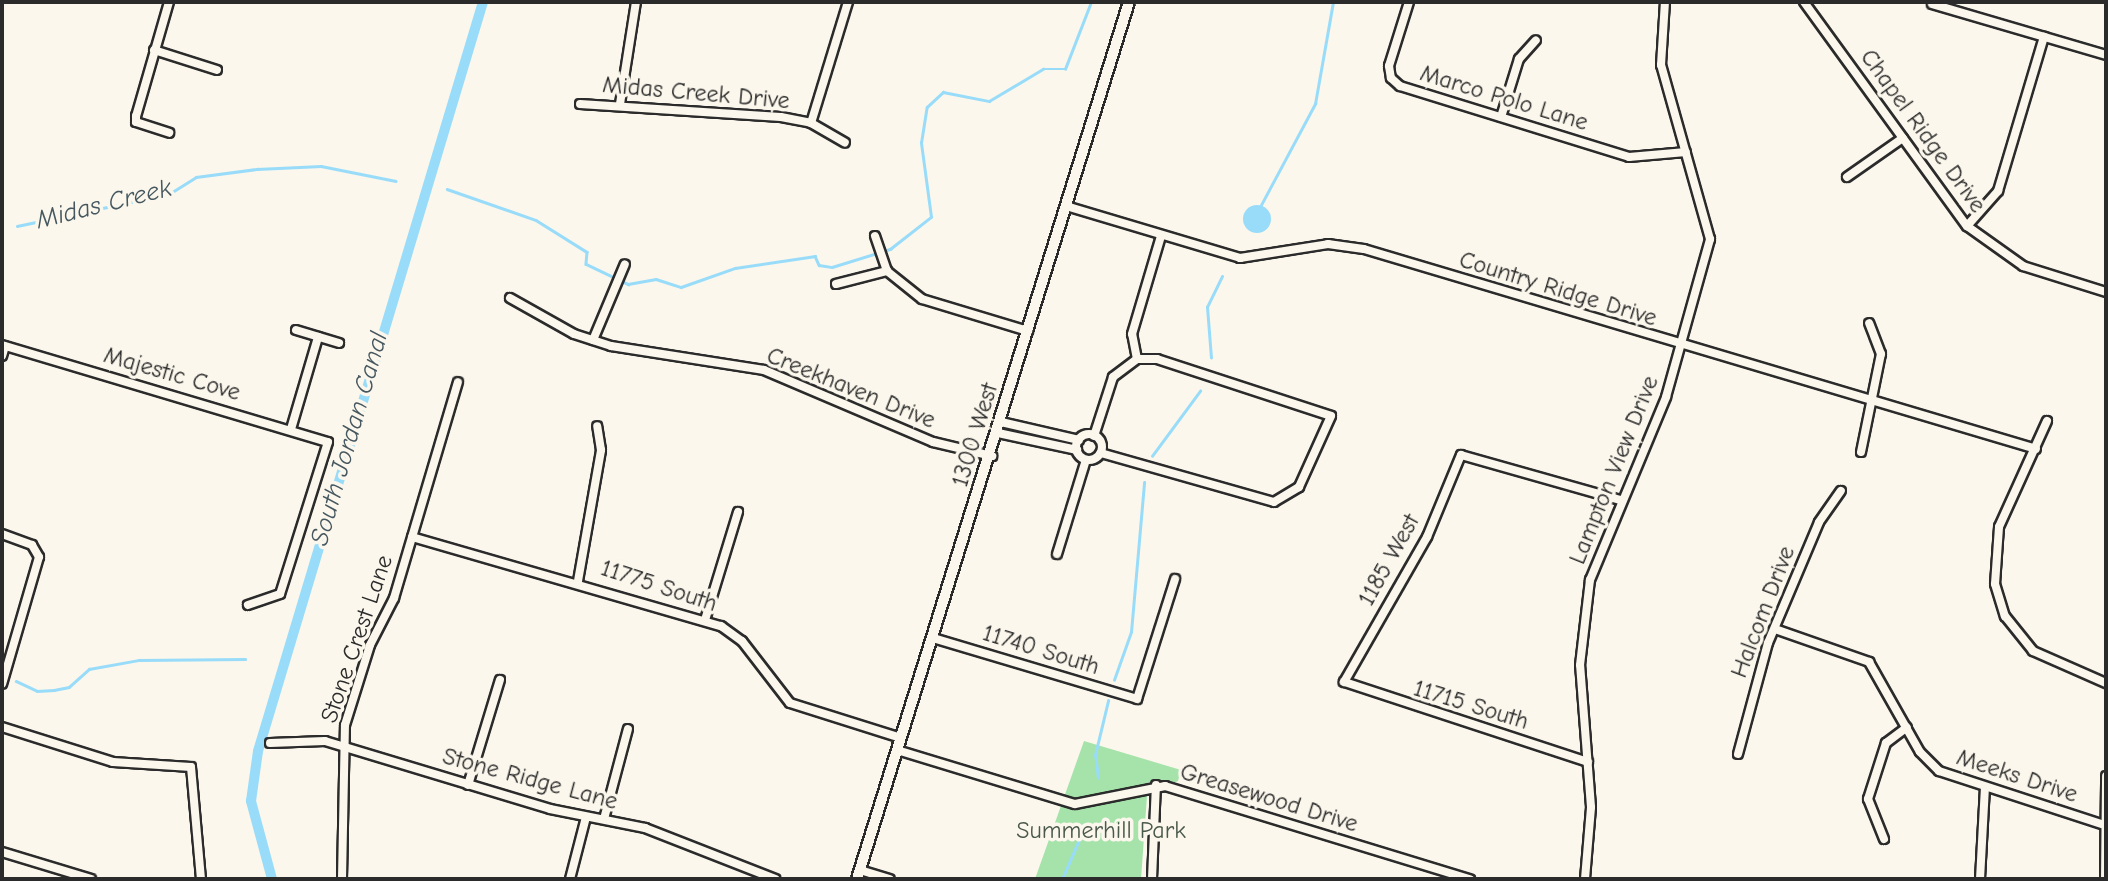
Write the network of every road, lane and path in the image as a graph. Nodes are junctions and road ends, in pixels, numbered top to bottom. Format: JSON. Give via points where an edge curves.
{"nodes":[{"id":1,"x":169,"y":2,"type":"edge"},
{"id":2,"x":636,"y":2,"type":"edge"},
{"id":3,"x":848,"y":2,"type":"edge"},
{"id":4,"x":1129,"y":2,"type":"edge"},
{"id":5,"x":1409,"y":2,"type":"edge"},
{"id":6,"x":1665,"y":2,"type":"edge"},
{"id":7,"x":1804,"y":2,"type":"edge"},
{"id":8,"x":1932,"y":4,"type":"dead end"},
{"id":9,"x":2044,"y":37,"type":"junction"},
{"id":10,"x":1536,"y":40,"type":"dead end"},
{"id":11,"x":154,"y":50,"type":"junction"},
{"id":12,"x":2106,"y":55,"type":"edge"},
{"id":13,"x":217,"y":70,"type":"dead end"},
{"id":14,"x":580,"y":104,"type":"dead end"},
{"id":15,"x":620,"y":104,"type":"junction"},
{"id":16,"x":1501,"y":117,"type":"junction"},
{"id":17,"x":810,"y":123,"type":"junction"},
{"id":18,"x":169,"y":133,"type":"dead end"},
{"id":19,"x":1902,"y":138,"type":"junction"},
{"id":20,"x":845,"y":143,"type":"dead end"},
{"id":21,"x":1686,"y":152,"type":"junction"},
{"id":22,"x":1847,"y":177,"type":"dead end"},
{"id":23,"x":1066,"y":206,"type":"junction"},
{"id":24,"x":1967,"y":226,"type":"junction"},
{"id":25,"x":875,"y":236,"type":"dead end"},
{"id":26,"x":1161,"y":236,"type":"junction"},
{"id":27,"x":625,"y":264,"type":"dead end"},
{"id":28,"x":887,"y":271,"type":"junction"},
{"id":29,"x":835,"y":284,"type":"dead end"},
{"id":30,"x":2106,"y":292,"type":"edge"},
{"id":31,"x":510,"y":298,"type":"dead end"},
{"id":32,"x":1870,"y":323,"type":"dead end"},
{"id":33,"x":296,"y":330,"type":"dead end"},
{"id":34,"x":1028,"y":331,"type":"junction"},
{"id":35,"x":318,"y":337,"type":"junction"},
{"id":36,"x":593,"y":340,"type":"junction"},
{"id":37,"x":339,"y":343,"type":"dead end"},
{"id":38,"x":1681,"y":344,"type":"junction"},
{"id":39,"x":3,"y":345,"type":"edge"},
{"id":40,"x":2,"y":356,"type":"edge"},
{"id":41,"x":1137,"y":359,"type":"junction"},
{"id":42,"x":458,"y":382,"type":"dead end"},
{"id":43,"x":1874,"y":402,"type":"junction"},
{"id":44,"x":2047,"y":421,"type":"dead end"},
{"id":45,"x":1002,"y":422,"type":"junction"},
{"id":46,"x":597,"y":426,"type":"dead end"},
{"id":47,"x":291,"y":429,"type":"junction"},
{"id":48,"x":998,"y":433,"type":"junction"},
{"id":49,"x":1094,"y":436,"type":"junction"},
{"id":50,"x":1079,"y":440,"type":"junction"},
{"id":51,"x":2036,"y":449,"type":"junction"},
{"id":52,"x":1077,"y":450,"type":"junction"},
{"id":53,"x":1861,"y":452,"type":"dead end"},
{"id":54,"x":1101,"y":453,"type":"junction"},
{"id":55,"x":992,"y":456,"type":"junction"},
{"id":56,"x":1086,"y":460,"type":"junction"},
{"id":57,"x":1841,"y":491,"type":"dead end"},
{"id":58,"x":1620,"y":500,"type":"junction"},
{"id":59,"x":738,"y":512,"type":"dead end"},
{"id":60,"x":2,"y":534,"type":"edge"},
{"id":61,"x":412,"y":537,"type":"junction"},
{"id":62,"x":1056,"y":554,"type":"dead end"},
{"id":63,"x":1175,"y":579,"type":"dead end"},
{"id":64,"x":578,"y":581,"type":"junction"},
{"id":65,"x":248,"y":605,"type":"dead end"},
{"id":66,"x":705,"y":620,"type":"junction"},
{"id":67,"x":1775,"y":629,"type":"junction"},
{"id":68,"x":933,"y":638,"type":"junction"},
{"id":69,"x":5,"y":658,"type":"edge"},
{"id":70,"x":500,"y":680,"type":"dead end"},
{"id":71,"x":1345,"y":682,"type":"joint"},
{"id":72,"x":2106,"y":682,"type":"edge"},
{"id":73,"x":2,"y":684,"type":"edge"},
{"id":74,"x":2,"y":727,"type":"edge"},
{"id":75,"x":1907,"y":727,"type":"junction"},
{"id":76,"x":628,"y":729,"type":"dead end"},
{"id":77,"x":901,"y":738,"type":"junction"},
{"id":78,"x":270,"y":743,"type":"dead end"},
{"id":79,"x":341,"y":746,"type":"junction"},
{"id":80,"x":897,"y":750,"type":"junction"},
{"id":81,"x":1738,"y":754,"type":"dead end"},
{"id":82,"x":1588,"y":762,"type":"junction"},
{"id":83,"x":2106,"y":776,"type":"edge"},
{"id":84,"x":468,"y":785,"type":"junction"},
{"id":85,"x":1156,"y":785,"type":"junction"},
{"id":86,"x":1985,"y":788,"type":"junction"},
{"id":87,"x":586,"y":817,"type":"junction"},
{"id":88,"x":604,"y":820,"type":"junction"},
{"id":89,"x":2104,"y":825,"type":"junction"},
{"id":90,"x":1884,"y":839,"type":"dead end"},
{"id":91,"x":2,"y":852,"type":"edge"},
{"id":92,"x":858,"y":875,"type":"edge"},
{"id":93,"x":91,"y":879,"type":"edge"},
{"id":94,"x":201,"y":879,"type":"edge"},
{"id":95,"x":342,"y":879,"type":"edge"},
{"id":96,"x":570,"y":879,"type":"edge"},
{"id":97,"x":775,"y":879,"type":"edge"},
{"id":98,"x":890,"y":879,"type":"edge"},
{"id":99,"x":1152,"y":879,"type":"edge"},
{"id":100,"x":1469,"y":879,"type":"edge"},
{"id":101,"x":1585,"y":879,"type":"edge"},
{"id":102,"x":1979,"y":879,"type":"edge"},
{"id":103,"x":2105,"y":879,"type":"edge"}],
"edges":[{"from":1,"to":11,"type":"street"},
{"from":2,"to":15,"type":"street"},
{"from":3,"to":17,"type":"street"},
{"from":4,"to":23,"type":"street","name":"1300 West"},
{"from":5,"to":16,"type":"street","name":"Marco Polo Lane","via":[[1391,78]]},
{"from":6,"to":21,"type":"street","name":"Lampton View Drive","via":[[1661,65]]},
{"from":7,"to":19,"type":"street","name":"Chapel Ridge Drive"},
{"from":8,"to":9,"type":"street"},
{"from":9,"to":12,"type":"street"},
{"from":9,"to":24,"type":"street","via":[[1998,191]]},
{"from":10,"to":16,"type":"street","via":[[1519,59]]},
{"from":11,"to":13,"type":"street"},
{"from":11,"to":18,"type":"street","via":[[136,122]]},
{"from":14,"to":15,"type":"street","name":"Midas Creek Drive"},
{"from":15,"to":17,"type":"street","name":"Midas Creek Drive"},
{"from":16,"to":21,"type":"street","name":"Marco Polo Lane","via":[[1640,159]]},
{"from":17,"to":20,"type":"street","name":"Midas Creek Drive"},
{"from":19,"to":22,"type":"street"},
{"from":19,"to":24,"type":"street","name":"Chapel Ridge Drive"},
{"from":21,"to":38,"type":"street","name":"Lampton View Drive","via":[[1710,239]]},
{"from":23,"to":26,"type":"street","name":"Country Ridge Drive"},
{"from":23,"to":34,"type":"street","name":"1300 West"},
{"from":24,"to":30,"type":"street","name":"Chapel Ridge Drive","via":[[2023,266]]},
{"from":25,"to":28,"type":"street"},
{"from":26,"to":38,"type":"street","name":"Country Ridge Drive","via":[[1240,258],[1346,245]]},
{"from":26,"to":41,"type":"street","via":[[1132,334]]},
{"from":27,"to":36,"type":"street"},
{"from":28,"to":29,"type":"street"},
{"from":28,"to":34,"type":"street","via":[[922,299]]},
{"from":31,"to":36,"type":"street","name":"Creekhaven Drive"},
{"from":32,"to":43,"type":"street","via":[[1881,354]]},
{"from":33,"to":35,"type":"street"},
{"from":34,"to":45,"type":"street","name":"1300 West"},
{"from":35,"to":37,"type":"street"},
{"from":35,"to":47,"type":"street"},
{"from":36,"to":55,"type":"street","name":"Creekhaven Drive","via":[[764,370],[933,442]]},
{"from":38,"to":43,"type":"street","name":"Country Ridge Drive"},
{"from":38,"to":58,"type":"street","name":"Lampton View Drive","via":[[1656,424]]},
{"from":39,"to":40,"type":"street","name":"Majestic Cove"},
{"from":39,"to":47,"type":"street","name":"Majestic Cove"},
{"from":41,"to":49,"type":"street","via":[[1112,377]]},
{"from":41,"to":54,"type":"street","via":[[1157,359],[1331,416],[1299,487],[1274,502]]},
{"from":42,"to":61,"type":"street","name":"Stone Crest Lane"},
{"from":43,"to":51,"type":"street","name":"Country Ridge Drive"},
{"from":43,"to":53,"type":"street"},
{"from":44,"to":51,"type":"street"},
{"from":45,"to":48,"type":"street","name":"1300 West"},
{"from":45,"to":50,"type":"street"},
{"from":46,"to":64,"type":"street","via":[[601,450]]},
{"from":47,"to":65,"type":"street","name":"Majestic Cove","via":[[328,442],[280,594]]},
{"from":48,"to":52,"type":"street"},
{"from":48,"to":55,"type":"street","name":"1300 West"},
{"from":49,"to":50,"type":"street"},
{"from":49,"to":54,"type":"street"},
{"from":50,"to":52,"type":"street"},
{"from":51,"to":72,"type":"street","via":[[1995,539],[1997,595],[2033,651]]},
{"from":52,"to":56,"type":"street"},
{"from":54,"to":56,"type":"street"},
{"from":55,"to":68,"type":"street","name":"1300 West"},
{"from":56,"to":62,"type":"street"},
{"from":57,"to":67,"type":"street","name":"Halcom Drive","via":[[1818,522]]},
{"from":58,"to":71,"type":"street","name":"1185 West","via":[[1461,455],[1427,537]]},
{"from":58,"to":82,"type":"street","name":"Lampton View Drive","via":[[1598,552],[1584,609],[1580,665]]},
{"from":59,"to":66,"type":"street"},
{"from":60,"to":69,"type":"street","via":[[32,545],[39,557]]},
{"from":61,"to":64,"type":"street","name":"11775 South"},
{"from":61,"to":79,"type":"street","name":"Stone Crest Lane","via":[[389,610],[370,645]]},
{"from":63,"to":68,"type":"street","name":"11740 South","via":[[1137,699]]},
{"from":64,"to":66,"type":"street","name":"11775 South"},
{"from":66,"to":77,"type":"street","name":"11775 South","via":[[742,641],[790,703]]},
{"from":67,"to":75,"type":"street","name":"Meeks Drive","via":[[1870,662]]},
{"from":67,"to":81,"type":"street","name":"Halcom Drive"},
{"from":68,"to":77,"type":"street","name":"1300 West"},
{"from":69,"to":73,"type":"street"},
{"from":70,"to":84,"type":"street"},
{"from":71,"to":82,"type":"street","name":"11715 South"},
{"from":74,"to":94,"type":"street","via":[[113,762],[191,767]]},
{"from":75,"to":86,"type":"street","name":"Meeks Drive","via":[[1931,766]]},
{"from":75,"to":90,"type":"street","via":[[1886,743],[1868,799]]},
{"from":76,"to":88,"type":"street"},
{"from":77,"to":80,"type":"street","name":"1300 West"},
{"from":78,"to":79,"type":"street","name":"Stone Ridge Lane"},
{"from":79,"to":84,"type":"street","name":"Stone Ridge Lane"},
{"from":79,"to":95,"type":"street","name":"Stone Crest Lane"},
{"from":80,"to":85,"type":"street","name":"Greasewood Drive","via":[[1075,804],[1100,803]]},
{"from":80,"to":92,"type":"street","name":"1300 West"},
{"from":82,"to":101,"type":"street","name":"Lampton View Drive"},
{"from":83,"to":89,"type":"street"},
{"from":84,"to":87,"type":"street","name":"Stone Ridge Lane"},
{"from":85,"to":99,"type":"street"},
{"from":85,"to":100,"type":"street","name":"Greasewood Drive"},
{"from":86,"to":89,"type":"street","name":"Meeks Drive"},
{"from":86,"to":102,"type":"street"},
{"from":87,"to":88,"type":"street","name":"Stone Ridge Lane"},
{"from":87,"to":96,"type":"street"},
{"from":88,"to":97,"type":"street","name":"Stone Ridge Lane","via":[[646,828]]},
{"from":89,"to":103,"type":"street"},
{"from":91,"to":93,"type":"street"},
{"from":92,"to":98,"type":"street"}]}
